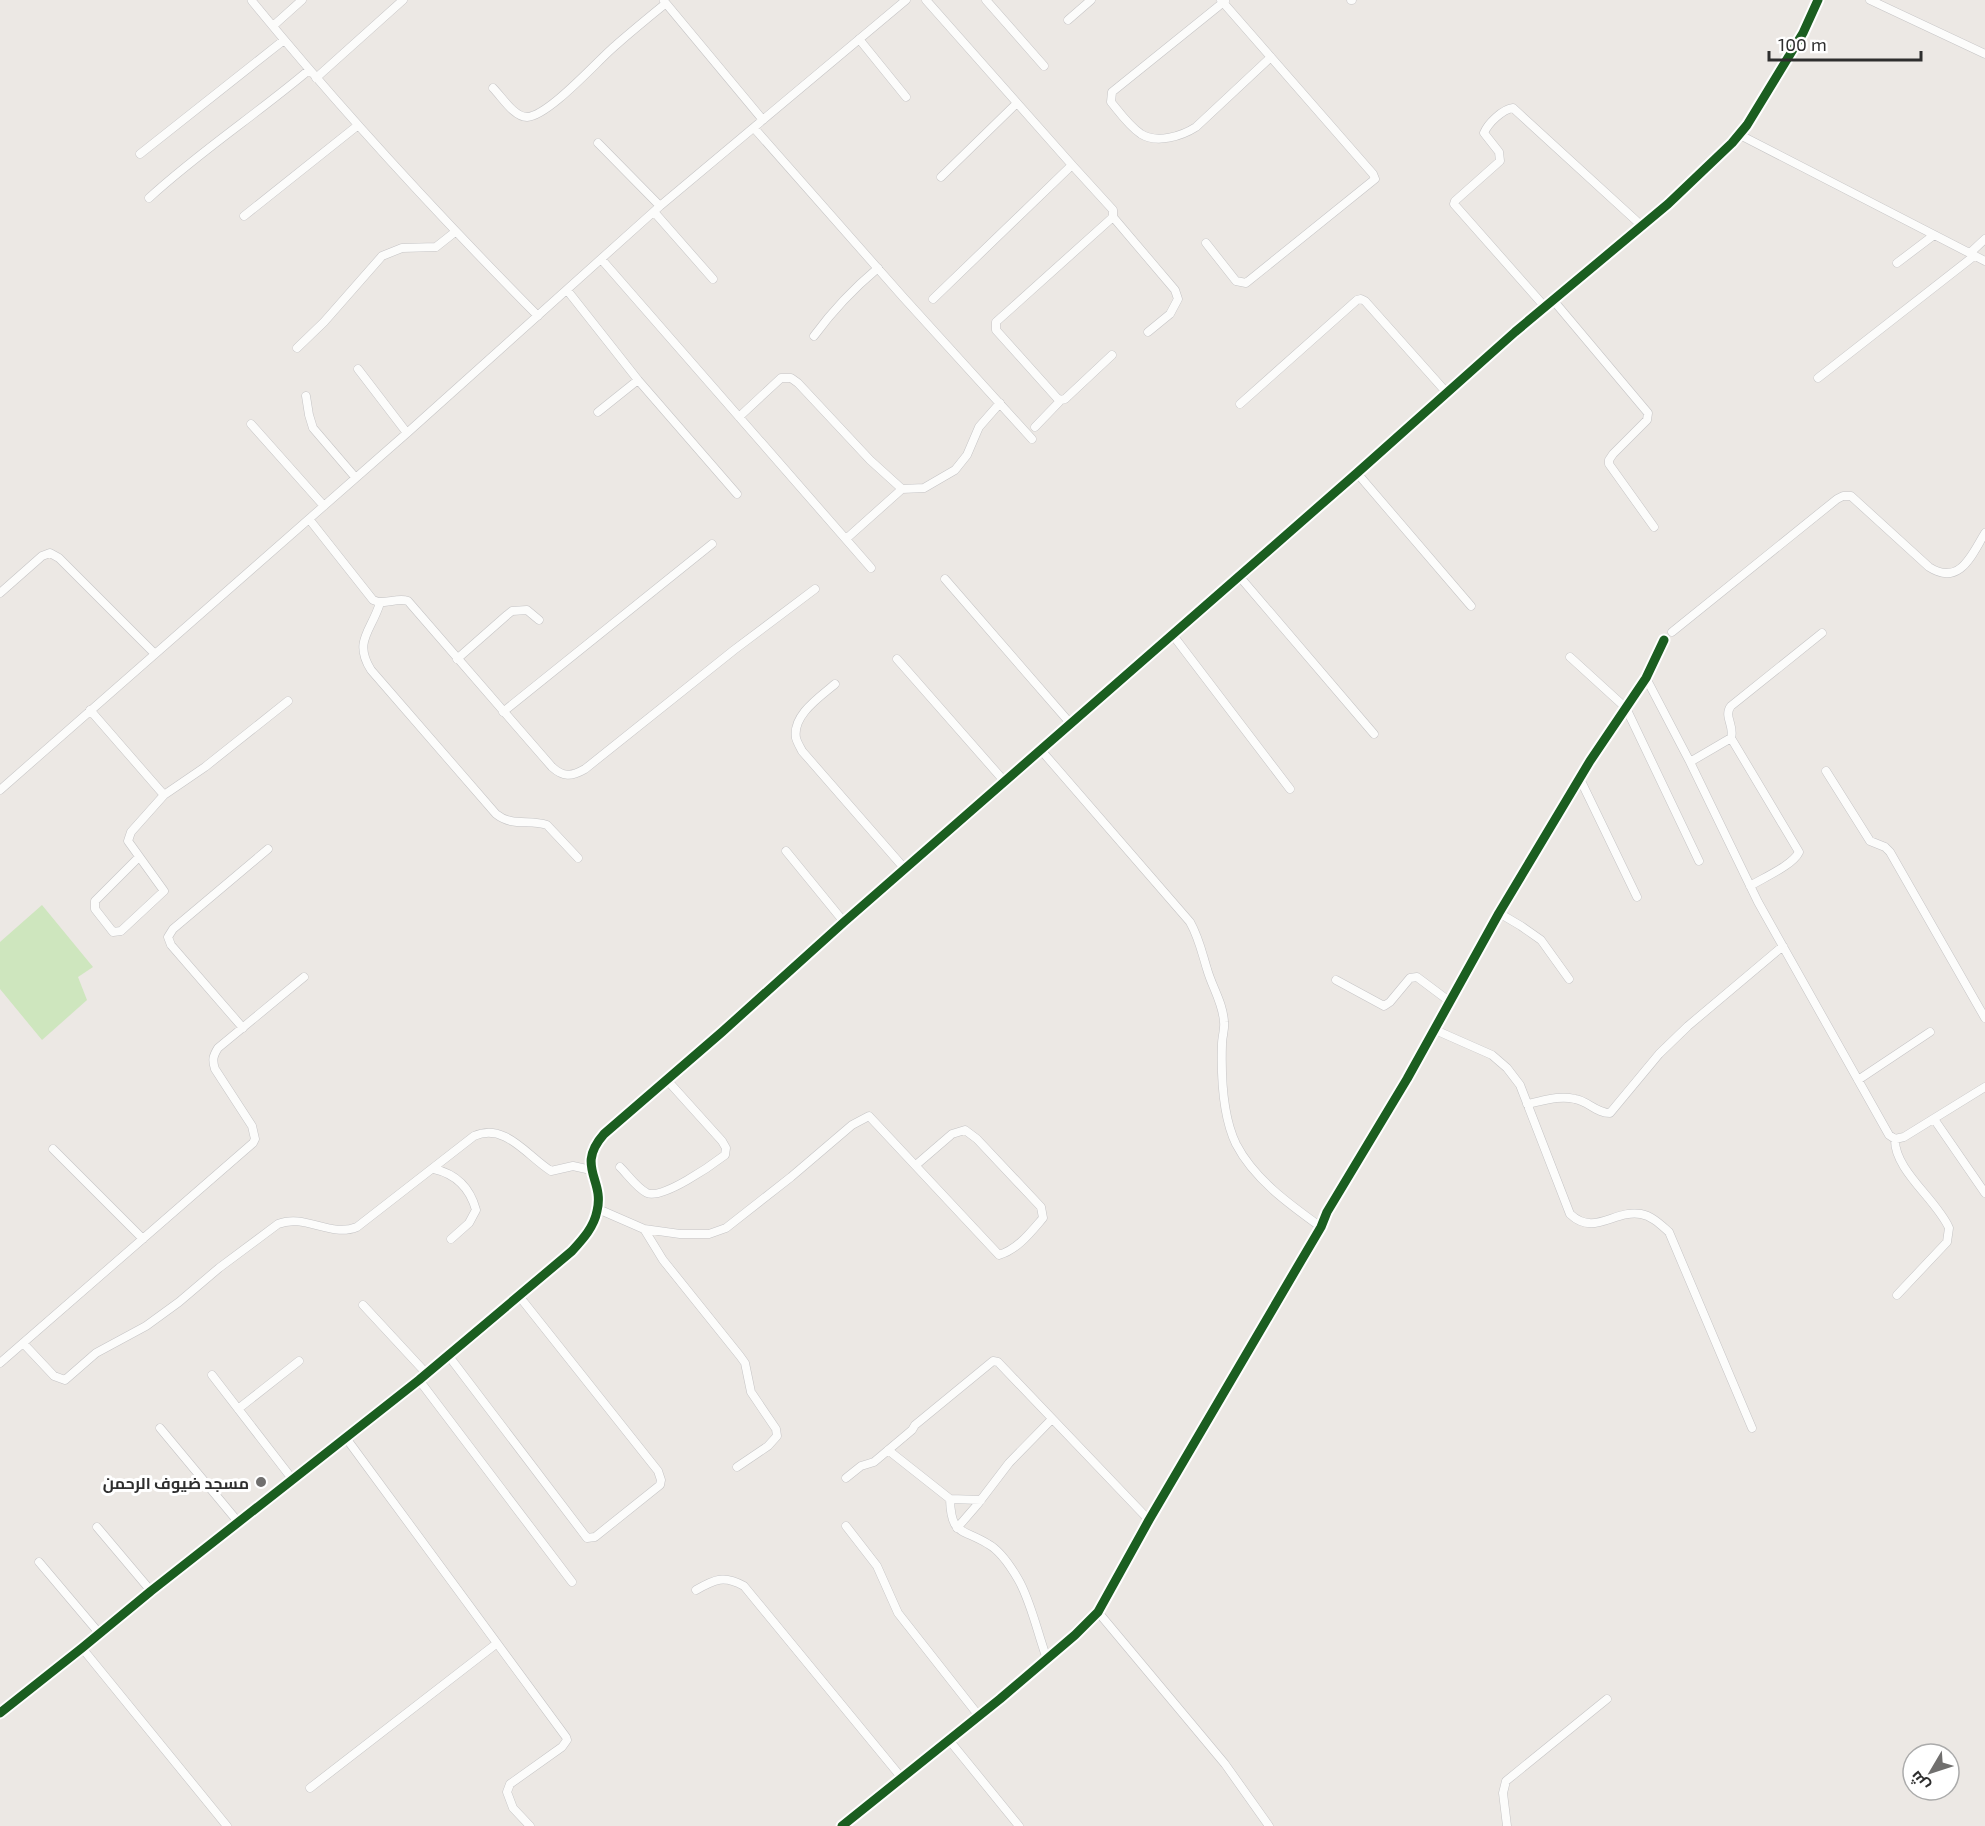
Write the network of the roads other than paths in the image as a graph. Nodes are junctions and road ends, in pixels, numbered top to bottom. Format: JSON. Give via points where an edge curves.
{"nodes":[{"id":1,"x":302,"y":0,"type":"edge"},
{"id":2,"x":403,"y":0,"type":"edge"},
{"id":3,"x":906,"y":0,"type":"edge"},
{"id":4,"x":926,"y":0,"type":"edge"},
{"id":5,"x":987,"y":0,"type":"edge"},
{"id":6,"x":1090,"y":0,"type":"edge"},
{"id":7,"x":1818,"y":0,"type":"edge"},
{"id":8,"x":1870,"y":0,"type":"edge"},
{"id":9,"x":252,"y":1,"type":"edge"},
{"id":10,"x":1223,"y":1,"type":"edge"},
{"id":11,"x":664,"y":2,"type":"edge"},
{"id":12,"x":1068,"y":20,"type":"dead end"},
{"id":13,"x":273,"y":26,"type":"junction"},
{"id":14,"x":859,"y":39,"type":"junction"},
{"id":15,"x":284,"y":40,"type":"junction"},
{"id":16,"x":1985,"y":54,"type":"edge"},
{"id":17,"x":1271,"y":57,"type":"junction"},
{"id":18,"x":1044,"y":66,"type":"dead end"},
{"id":19,"x":309,"y":70,"type":"junction"},
{"id":20,"x":316,"y":78,"type":"junction"},
{"id":21,"x":493,"y":88,"type":"dead end"},
{"id":22,"x":906,"y":97,"type":"dead end"},
{"id":23,"x":1017,"y":103,"type":"junction"},
{"id":24,"x":763,"y":120,"type":"junction"},
{"id":25,"x":357,"y":126,"type":"junction"},
{"id":26,"x":754,"y":128,"type":"junction"},
{"id":27,"x":1740,"y":135,"type":"junction"},
{"id":28,"x":598,"y":143,"type":"dead end"},
{"id":29,"x":140,"y":154,"type":"dead end"},
{"id":30,"x":1072,"y":165,"type":"junction"},
{"id":31,"x":941,"y":177,"type":"dead end"},
{"id":32,"x":149,"y":198,"type":"dead end"},
{"id":33,"x":660,"y":206,"type":"junction"},
{"id":34,"x":654,"y":213,"type":"junction"},
{"id":35,"x":244,"y":216,"type":"dead end"},
{"id":36,"x":1113,"y":217,"type":"junction"},
{"id":37,"x":1642,"y":226,"type":"junction"},
{"id":38,"x":454,"y":232,"type":"junction"},
{"id":39,"x":1934,"y":235,"type":"junction"},
{"id":40,"x":1985,"y":239,"type":"edge"},
{"id":41,"x":1206,"y":243,"type":"dead end"},
{"id":42,"x":1972,"y":254,"type":"junction"},
{"id":43,"x":602,"y":260,"type":"junction"},
{"id":44,"x":1985,"y":261,"type":"edge"},
{"id":45,"x":1897,"y":263,"type":"dead end"},
{"id":46,"x":878,"y":268,"type":"junction"},
{"id":47,"x":713,"y":279,"type":"dead end"},
{"id":48,"x":567,"y":290,"type":"junction"},
{"id":49,"x":933,"y":299,"type":"dead end"},
{"id":50,"x":1549,"y":304,"type":"junction"},
{"id":51,"x":538,"y":316,"type":"junction"},
{"id":52,"x":1148,"y":332,"type":"dead end"},
{"id":53,"x":814,"y":336,"type":"dead end"},
{"id":54,"x":297,"y":348,"type":"dead end"},
{"id":55,"x":1112,"y":355,"type":"dead end"},
{"id":56,"x":358,"y":369,"type":"dead end"},
{"id":57,"x":1818,"y":378,"type":"dead end"},
{"id":58,"x":638,"y":380,"type":"junction"},
{"id":59,"x":1447,"y":393,"type":"junction"},
{"id":60,"x":306,"y":396,"type":"dead end"},
{"id":61,"x":1061,"y":400,"type":"junction"},
{"id":62,"x":1000,"y":403,"type":"junction"},
{"id":63,"x":1240,"y":404,"type":"dead end"},
{"id":64,"x":598,"y":412,"type":"dead end"},
{"id":65,"x":740,"y":417,"type":"junction"},
{"id":66,"x":251,"y":424,"type":"dead end"},
{"id":67,"x":1035,"y":427,"type":"dead end"},
{"id":68,"x":407,"y":433,"type":"junction"},
{"id":69,"x":1032,"y":439,"type":"dead end"},
{"id":70,"x":1357,"y":473,"type":"junction"},
{"id":71,"x":355,"y":477,"type":"junction"},
{"id":72,"x":902,"y":489,"type":"junction"},
{"id":73,"x":737,"y":494,"type":"dead end"},
{"id":74,"x":324,"y":506,"type":"junction"},
{"id":75,"x":309,"y":519,"type":"junction"},
{"id":76,"x":1654,"y":527,"type":"dead end"},
{"id":77,"x":1985,"y":533,"type":"edge"},
{"id":78,"x":846,"y":539,"type":"junction"},
{"id":79,"x":712,"y":544,"type":"dead end"},
{"id":80,"x":871,"y":568,"type":"dead end"},
{"id":81,"x":1239,"y":576,"type":"junction"},
{"id":82,"x":945,"y":579,"type":"dead end"},
{"id":83,"x":815,"y":589,"type":"dead end"},
{"id":84,"x":0,"y":593,"type":"edge"},
{"id":85,"x":380,"y":603,"type":"junction"},
{"id":86,"x":1471,"y":606,"type":"dead end"},
{"id":87,"x":539,"y":620,"type":"dead end"},
{"id":88,"x":1672,"y":632,"type":"dead end"},
{"id":89,"x":1822,"y":633,"type":"dead end"},
{"id":90,"x":1172,"y":634,"type":"junction"},
{"id":91,"x":1664,"y":640,"type":"dead end"},
{"id":92,"x":154,"y":653,"type":"junction"},
{"id":93,"x":1570,"y":657,"type":"dead end"},
{"id":94,"x":457,"y":659,"type":"junction"},
{"id":95,"x":897,"y":659,"type":"dead end"},
{"id":96,"x":1646,"y":678,"type":"junction"},
{"id":97,"x":835,"y":684,"type":"dead end"},
{"id":98,"x":288,"y":701,"type":"dead end"},
{"id":99,"x":1626,"y":708,"type":"junction"},
{"id":100,"x":90,"y":710,"type":"junction"},
{"id":101,"x":503,"y":712,"type":"junction"},
{"id":102,"x":1070,"y":723,"type":"junction"},
{"id":103,"x":1374,"y":734,"type":"dead end"},
{"id":104,"x":1731,"y":738,"type":"junction"},
{"id":105,"x":1041,"y":749,"type":"junction"},
{"id":106,"x":1690,"y":762,"type":"junction"},
{"id":107,"x":1826,"y":771,"type":"dead end"},
{"id":108,"x":1580,"y":779,"type":"junction"},
{"id":109,"x":1005,"y":782,"type":"junction"},
{"id":110,"x":1290,"y":789,"type":"dead end"},
{"id":111,"x":0,"y":790,"type":"edge"},
{"id":112,"x":164,"y":795,"type":"junction"},
{"id":113,"x":268,"y":849,"type":"dead end"},
{"id":114,"x":786,"y":851,"type":"dead end"},
{"id":115,"x":139,"y":857,"type":"junction"},
{"id":116,"x":578,"y":858,"type":"dead end"},
{"id":117,"x":1699,"y":861,"type":"dead end"},
{"id":118,"x":905,"y":870,"type":"junction"},
{"id":119,"x":1750,"y":885,"type":"junction"},
{"id":120,"x":1637,"y":897,"type":"dead end"},
{"id":121,"x":1498,"y":913,"type":"junction"},
{"id":122,"x":844,"y":922,"type":"junction"},
{"id":123,"x":1783,"y":946,"type":"junction"},
{"id":124,"x":304,"y":977,"type":"dead end"},
{"id":125,"x":1569,"y":979,"type":"dead end"},
{"id":126,"x":1336,"y":980,"type":"dead end"},
{"id":127,"x":1449,"y":1001,"type":"junction"},
{"id":128,"x":1985,"y":1018,"type":"edge"},
{"id":129,"x":243,"y":1028,"type":"junction"},
{"id":130,"x":1433,"y":1029,"type":"junction"},
{"id":131,"x":1930,"y":1032,"type":"dead end"},
{"id":132,"x":667,"y":1080,"type":"junction"},
{"id":133,"x":1858,"y":1080,"type":"junction"},
{"id":134,"x":1985,"y":1087,"type":"edge"},
{"id":135,"x":1527,"y":1104,"type":"junction"},
{"id":136,"x":1934,"y":1119,"type":"junction"},
{"id":137,"x":1895,"y":1139,"type":"junction"},
{"id":138,"x":53,"y":1149,"type":"dead end"},
{"id":139,"x":916,"y":1165,"type":"junction"},
{"id":140,"x":620,"y":1167,"type":"dead end"},
{"id":141,"x":434,"y":1168,"type":"junction"},
{"id":142,"x":591,"y":1170,"type":"junction"},
{"id":143,"x":1985,"y":1193,"type":"edge"},
{"id":144,"x":598,"y":1209,"type":"junction"},
{"id":145,"x":1320,"y":1227,"type":"junction"},
{"id":146,"x":644,"y":1228,"type":"junction"},
{"id":147,"x":143,"y":1239,"type":"junction"},
{"id":148,"x":451,"y":1239,"type":"dead end"},
{"id":149,"x":1897,"y":1295,"type":"dead end"},
{"id":150,"x":519,"y":1296,"type":"junction"},
{"id":151,"x":363,"y":1305,"type":"dead end"},
{"id":152,"x":23,"y":1343,"type":"junction"},
{"id":153,"x":448,"y":1355,"type":"junction"},
{"id":154,"x":299,"y":1361,"type":"dead end"},
{"id":155,"x":0,"y":1363,"type":"edge"},
{"id":156,"x":212,"y":1375,"type":"dead end"},
{"id":157,"x":422,"y":1376,"type":"junction"},
{"id":158,"x":238,"y":1409,"type":"junction"},
{"id":159,"x":1052,"y":1419,"type":"junction"},
{"id":160,"x":160,"y":1428,"type":"dead end"},
{"id":161,"x":1752,"y":1428,"type":"dead end"},
{"id":162,"x":346,"y":1438,"type":"junction"},
{"id":163,"x":888,"y":1450,"type":"junction"},
{"id":164,"x":737,"y":1467,"type":"dead end"},
{"id":165,"x":846,"y":1478,"type":"dead end"},
{"id":166,"x":292,"y":1480,"type":"junction"},
{"id":167,"x":950,"y":1499,"type":"junction"},
{"id":168,"x":981,"y":1500,"type":"junction"},
{"id":169,"x":1149,"y":1520,"type":"junction"},
{"id":170,"x":239,"y":1523,"type":"junction"},
{"id":171,"x":846,"y":1526,"type":"dead end"},
{"id":172,"x":97,"y":1527,"type":"dead end"},
{"id":173,"x":957,"y":1528,"type":"junction"},
{"id":174,"x":39,"y":1562,"type":"dead end"},
{"id":175,"x":572,"y":1582,"type":"dead end"},
{"id":176,"x":696,"y":1590,"type":"dead end"},
{"id":177,"x":151,"y":1591,"type":"junction"},
{"id":178,"x":1098,"y":1612,"type":"junction"},
{"id":179,"x":99,"y":1633,"type":"junction"},
{"id":180,"x":496,"y":1644,"type":"junction"},
{"id":181,"x":82,"y":1648,"type":"junction"},
{"id":182,"x":1047,"y":1659,"type":"junction"},
{"id":183,"x":1607,"y":1699,"type":"dead end"},
{"id":184,"x":0,"y":1713,"type":"edge"},
{"id":185,"x":979,"y":1716,"type":"junction"},
{"id":186,"x":948,"y":1740,"type":"junction"},
{"id":187,"x":901,"y":1777,"type":"junction"},
{"id":188,"x":310,"y":1788,"type":"dead end"},
{"id":189,"x":226,"y":1826,"type":"edge"},
{"id":190,"x":530,"y":1826,"type":"edge"},
{"id":191,"x":842,"y":1826,"type":"edge"},
{"id":192,"x":1018,"y":1826,"type":"edge"},
{"id":193,"x":1269,"y":1826,"type":"edge"},
{"id":194,"x":1507,"y":1826,"type":"edge"}],
"edges":[{"from":1,"to":13,"type":"street"},
{"from":2,"to":20,"type":"street"},
{"from":3,"to":14,"type":"street"},
{"from":4,"to":23,"type":"street"},
{"from":5,"to":18,"type":"street"},
{"from":6,"to":12,"type":"street"},
{"from":7,"to":27,"type":"street","via":[[1772,87]]},
{"from":8,"to":16,"type":"street"},
{"from":9,"to":13,"type":"street"},
{"from":10,"to":17,"type":"street"},
{"from":10,"to":17,"type":"street","via":[[1112,92],[1111,102],[1133,128],[1143,136],[1174,138],[1185,134]]},
{"from":11,"to":21,"type":"street","via":[[536,115],[526,117],[515,112]]},
{"from":11,"to":24,"type":"street"},
{"from":13,"to":15,"type":"street"},
{"from":14,"to":22,"type":"street"},
{"from":14,"to":24,"type":"street"},
{"from":15,"to":19,"type":"street"},
{"from":15,"to":29,"type":"street"},
{"from":17,"to":41,"type":"street","via":[[1375,179],[1246,284],[1236,281]]},
{"from":19,"to":20,"type":"street"},
{"from":19,"to":32,"type":"street"},
{"from":20,"to":25,"type":"street"},
{"from":23,"to":30,"type":"street"},
{"from":23,"to":31,"type":"street"},
{"from":24,"to":26,"type":"street"},
{"from":25,"to":35,"type":"street"},
{"from":25,"to":38,"type":"street"},
{"from":26,"to":33,"type":"street"},
{"from":26,"to":46,"type":"street"},
{"from":27,"to":37,"type":"street"},
{"from":27,"to":39,"type":"street"},
{"from":28,"to":33,"type":"street"},
{"from":30,"to":36,"type":"street","via":[[1113,210]]},
{"from":30,"to":49,"type":"street"},
{"from":33,"to":34,"type":"street"},
{"from":34,"to":43,"type":"street"},
{"from":34,"to":47,"type":"street"},
{"from":36,"to":52,"type":"street","via":[[1175,290],[1178,299],[1170,314]]},
{"from":36,"to":61,"type":"street","via":[[996,322],[996,330]]},
{"from":37,"to":50,"type":"street"},
{"from":37,"to":50,"type":"street","via":[[1513,108],[1507,109],[1484,133],[1499,152],[1500,161],[1454,204]]},
{"from":38,"to":51,"type":"street"},
{"from":38,"to":54,"type":"street","via":[[436,247],[402,248],[382,256]]},
{"from":39,"to":42,"type":"street"},
{"from":39,"to":45,"type":"street"},
{"from":40,"to":42,"type":"street"},
{"from":42,"to":44,"type":"street"},
{"from":42,"to":57,"type":"street"},
{"from":43,"to":48,"type":"street"},
{"from":43,"to":65,"type":"street"},
{"from":46,"to":53,"type":"street","via":[[849,292]]},
{"from":46,"to":62,"type":"street"},
{"from":48,"to":51,"type":"street"},
{"from":48,"to":58,"type":"street"},
{"from":50,"to":59,"type":"street"},
{"from":50,"to":76,"type":"street","via":[[1648,413],[1647,420],[1613,454],[1609,464]]},
{"from":51,"to":68,"type":"street"},
{"from":55,"to":61,"type":"street"},
{"from":56,"to":68,"type":"street"},
{"from":58,"to":64,"type":"street"},
{"from":58,"to":73,"type":"street"},
{"from":59,"to":63,"type":"street","via":[[1361,299]]},
{"from":59,"to":70,"type":"street"},
{"from":60,"to":71,"type":"street","via":[[313,428]]},
{"from":61,"to":67,"type":"street"},
{"from":62,"to":69,"type":"street"},
{"from":62,"to":72,"type":"street","via":[[979,427],[967,455],[955,470],[924,488]]},
{"from":65,"to":72,"type":"street","via":[[781,378],[791,378]]},
{"from":65,"to":78,"type":"street"},
{"from":66,"to":74,"type":"street"},
{"from":68,"to":71,"type":"street"},
{"from":70,"to":81,"type":"street"},
{"from":70,"to":86,"type":"street"},
{"from":71,"to":74,"type":"street"},
{"from":72,"to":78,"type":"street"},
{"from":74,"to":75,"type":"street"},
{"from":75,"to":85,"type":"street","via":[[367,593]]},
{"from":75,"to":92,"type":"street"},
{"from":77,"to":88,"type":"street","via":[[1968,562],[1958,570],[1937,572],[1865,507],[1851,496],[1843,496]]},
{"from":78,"to":80,"type":"street"},
{"from":79,"to":101,"type":"street"},
{"from":81,"to":90,"type":"street"},
{"from":81,"to":103,"type":"street"},
{"from":82,"to":102,"type":"street"},
{"from":83,"to":101,"type":"street","via":[[577,774],[559,774]]},
{"from":84,"to":92,"type":"street","via":[[50,553]]},
{"from":85,"to":94,"type":"street","via":[[408,601]]},
{"from":85,"to":116,"type":"street","via":[[362,649],[371,669],[496,814],[508,821],[547,825]]},
{"from":87,"to":94,"type":"street","via":[[527,610],[512,611]]},
{"from":89,"to":104,"type":"street","via":[[1727,710]]},
{"from":90,"to":102,"type":"street"},
{"from":90,"to":110,"type":"street"},
{"from":91,"to":96,"type":"street"},
{"from":92,"to":100,"type":"street"},
{"from":93,"to":99,"type":"street"},
{"from":94,"to":101,"type":"street"},
{"from":95,"to":109,"type":"street"},
{"from":96,"to":99,"type":"street"},
{"from":96,"to":106,"type":"street"},
{"from":97,"to":118,"type":"street","via":[[804,713],[796,738],[802,751]]},
{"from":98,"to":112,"type":"street"},
{"from":99,"to":108,"type":"street"},
{"from":99,"to":117,"type":"street"},
{"from":100,"to":111,"type":"street"},
{"from":100,"to":112,"type":"street"},
{"from":102,"to":105,"type":"street"},
{"from":104,"to":106,"type":"street"},
{"from":104,"to":119,"type":"street","via":[[1799,852]]},
{"from":105,"to":109,"type":"street"},
{"from":105,"to":145,"type":"street","via":[[1197,933],[1222,1008],[1228,1125],[1249,1164],[1288,1203]]},
{"from":106,"to":119,"type":"street"},
{"from":107,"to":128,"type":"street","via":[[1870,841],[1890,852]]},
{"from":108,"to":120,"type":"street"},
{"from":108,"to":121,"type":"street"},
{"from":109,"to":118,"type":"street"},
{"from":112,"to":115,"type":"street","via":[[129,837],[130,846]]},
{"from":113,"to":129,"type":"street","via":[[168,937]]},
{"from":114,"to":122,"type":"street"},
{"from":115,"to":115,"type":"street","via":[[164,891],[121,931],[113,932],[95,909],[95,901]]},
{"from":118,"to":122,"type":"street"},
{"from":119,"to":123,"type":"street"},
{"from":121,"to":125,"type":"street","via":[[1540,940]]},
{"from":121,"to":127,"type":"street"},
{"from":122,"to":132,"type":"street"},
{"from":123,"to":133,"type":"street"},
{"from":123,"to":135,"type":"street","via":[[1688,1026],[1610,1113],[1575,1099],[1556,1097]]},
{"from":124,"to":129,"type":"street"},
{"from":126,"to":127,"type":"street","via":[[1384,1006],[1410,978],[1417,977]]},
{"from":127,"to":130,"type":"street"},
{"from":129,"to":147,"type":"street","via":[[218,1048],[212,1061],[252,1126],[253,1143]]},
{"from":130,"to":135,"type":"street","via":[[1492,1055],[1520,1085]]},
{"from":130,"to":145,"type":"street"},
{"from":131,"to":133,"type":"street"},
{"from":132,"to":140,"type":"street","via":[[722,1142],[725,1155],[656,1194],[642,1189]]},
{"from":132,"to":142,"type":"street","via":[[598,1140],[591,1155]]},
{"from":133,"to":137,"type":"street"},
{"from":134,"to":136,"type":"street"},
{"from":135,"to":161,"type":"street","via":[[1570,1214],[1587,1224],[1641,1214],[1669,1232]]},
{"from":136,"to":137,"type":"street"},
{"from":136,"to":143,"type":"street"},
{"from":137,"to":149,"type":"street","via":[[1901,1161],[1949,1228],[1947,1242]]},
{"from":138,"to":147,"type":"street"},
{"from":139,"to":139,"type":"street","via":[[999,1255],[1010,1251],[1043,1218],[1041,1207],[965,1130],[952,1134]]},
{"from":139,"to":146,"type":"street","via":[[869,1116],[852,1125],[726,1228],[709,1234],[680,1234]]},
{"from":141,"to":142,"type":"street","via":[[474,1136],[490,1131],[507,1137],[550,1171],[573,1166]]},
{"from":141,"to":148,"type":"street","via":[[458,1178],[476,1210],[469,1223]]},
{"from":141,"to":152,"type":"street","via":[[350,1230],[333,1230],[301,1221],[279,1224],[163,1314],[96,1353],[65,1380],[54,1376]]},
{"from":142,"to":144,"type":"street"},
{"from":144,"to":146,"type":"street"},
{"from":144,"to":150,"type":"street","via":[[583,1239]]},
{"from":145,"to":169,"type":"street"},
{"from":146,"to":164,"type":"street","via":[[663,1260],[745,1363],[751,1392],[776,1429],[775,1440]]},
{"from":147,"to":152,"type":"street"},
{"from":150,"to":153,"type":"street"},
{"from":150,"to":153,"type":"street","via":[[658,1471],[660,1485],[595,1537],[587,1538]]},
{"from":151,"to":157,"type":"street"},
{"from":152,"to":155,"type":"street"},
{"from":153,"to":157,"type":"street"},
{"from":154,"to":158,"type":"street"},
{"from":156,"to":158,"type":"street"},
{"from":157,"to":162,"type":"street"},
{"from":157,"to":175,"type":"street"},
{"from":158,"to":166,"type":"street"},
{"from":159,"to":163,"type":"street","via":[[993,1361]]},
{"from":159,"to":168,"type":"street","via":[[1009,1463]]},
{"from":159,"to":169,"type":"street"},
{"from":160,"to":170,"type":"street"},
{"from":162,"to":166,"type":"street"},
{"from":162,"to":180,"type":"street"},
{"from":163,"to":165,"type":"street"},
{"from":163,"to":167,"type":"street"},
{"from":166,"to":170,"type":"street"},
{"from":167,"to":168,"type":"street"},
{"from":167,"to":173,"type":"street","via":[[950,1515]]},
{"from":168,"to":173,"type":"street"},
{"from":169,"to":178,"type":"street"},
{"from":170,"to":177,"type":"street"},
{"from":171,"to":185,"type":"street","via":[[877,1566],[898,1613]]},
{"from":172,"to":177,"type":"street"},
{"from":173,"to":182,"type":"street","via":[[990,1545],[1019,1581]]},
{"from":174,"to":179,"type":"street"},
{"from":176,"to":187,"type":"street","via":[[724,1579],[744,1586]]},
{"from":177,"to":179,"type":"street"},
{"from":178,"to":182,"type":"street"},
{"from":178,"to":193,"type":"street","via":[[1225,1764]]},
{"from":179,"to":181,"type":"street"},
{"from":180,"to":188,"type":"street"},
{"from":180,"to":190,"type":"street","via":[[567,1740],[510,1784],[507,1797]]},
{"from":181,"to":184,"type":"street"},
{"from":181,"to":189,"type":"street"},
{"from":182,"to":185,"type":"street"},
{"from":183,"to":194,"type":"street","via":[[1506,1781],[1503,1793]]},
{"from":185,"to":186,"type":"street"},
{"from":186,"to":187,"type":"street"},
{"from":186,"to":192,"type":"street"},
{"from":187,"to":191,"type":"street"}]}
